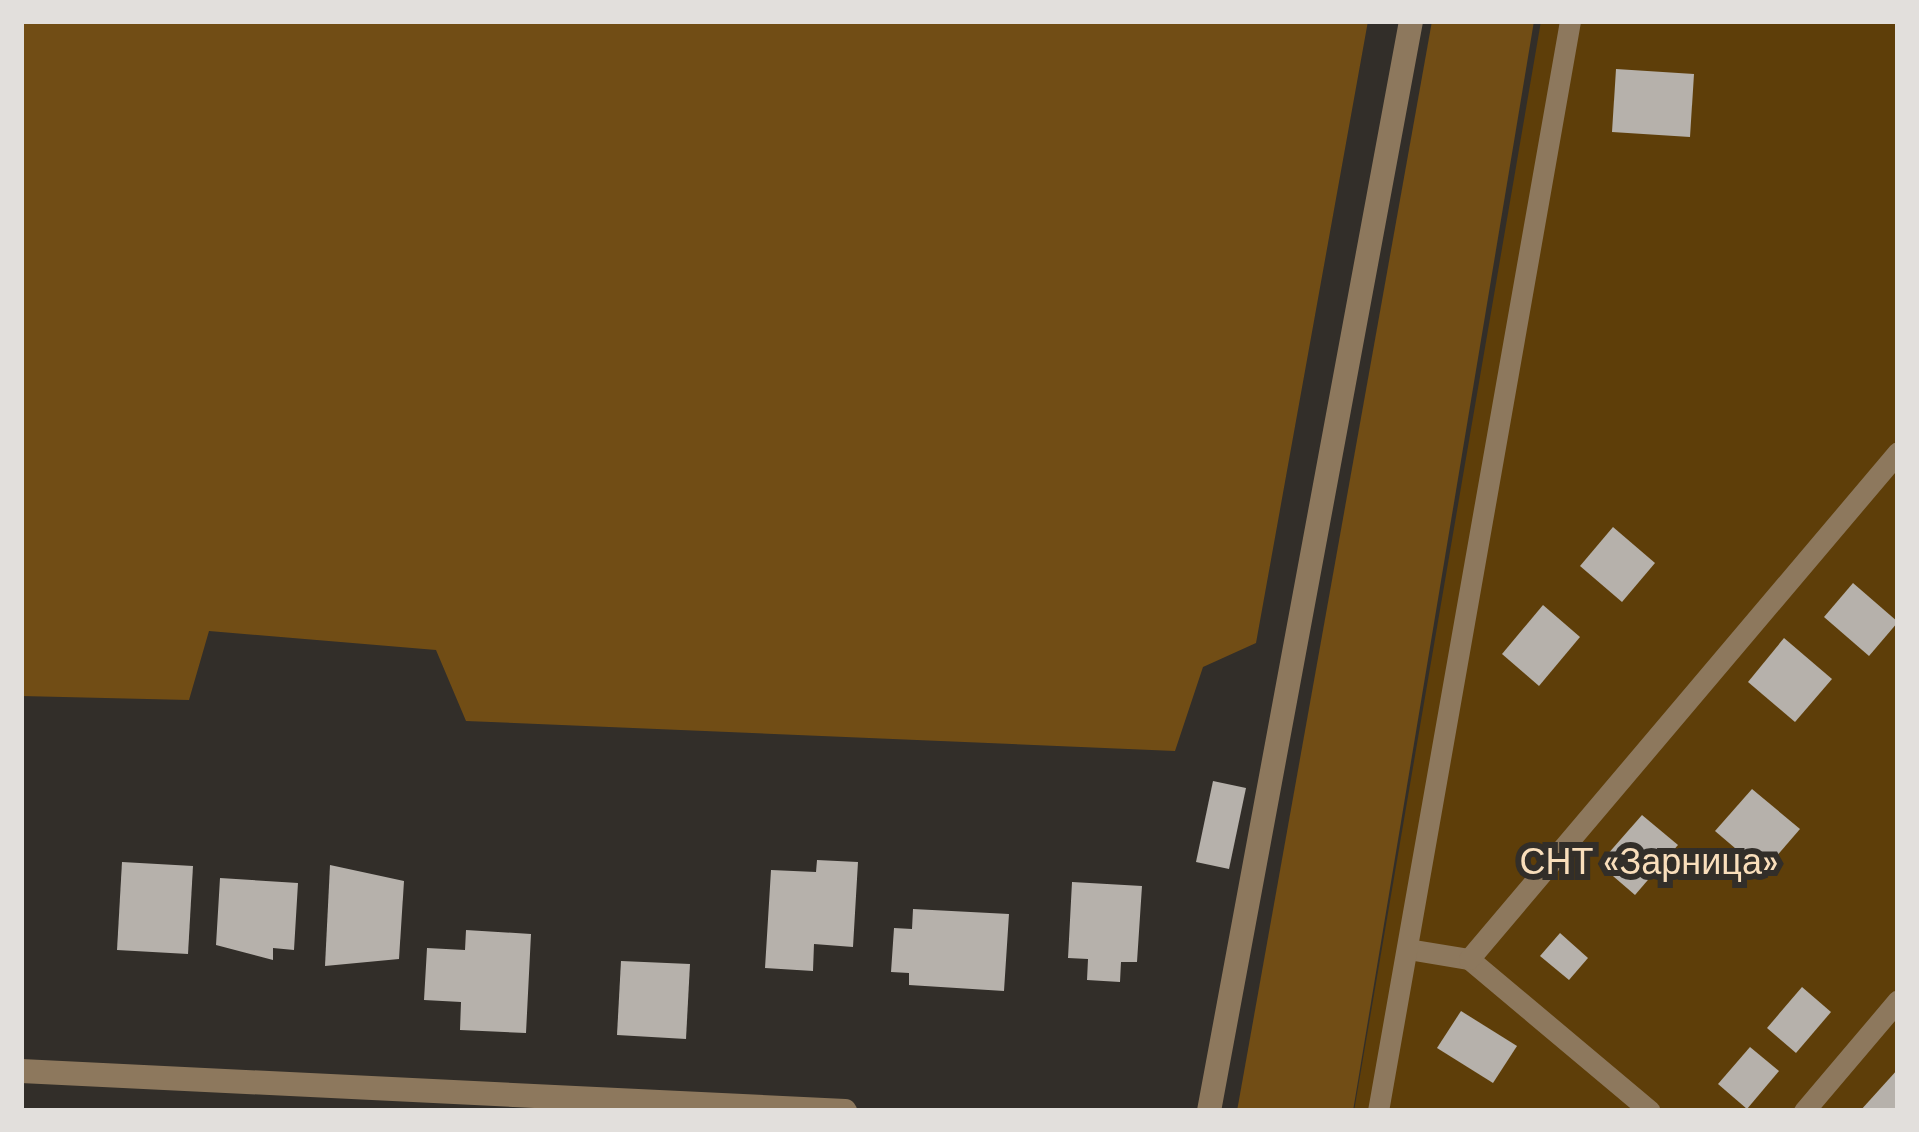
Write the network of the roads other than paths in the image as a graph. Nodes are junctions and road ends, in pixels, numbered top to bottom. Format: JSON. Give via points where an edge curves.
{"nodes":[{"id":1,"x":1411,"y":21,"type":"edge"},
{"id":2,"x":1570,"y":21,"type":"edge"},
{"id":3,"x":1898,"y":452,"type":"edge"},
{"id":4,"x":1408,"y":949,"type":"junction"},
{"id":5,"x":1468,"y":959,"type":"junction"},
{"id":6,"x":1898,"y":1000,"type":"edge"},
{"id":7,"x":21,"y":1071,"type":"edge"},
{"id":8,"x":845,"y":1111,"type":"edge"},
{"id":9,"x":1209,"y":1111,"type":"edge"},
{"id":10,"x":1378,"y":1111,"type":"edge"},
{"id":11,"x":1650,"y":1111,"type":"edge"},
{"id":12,"x":1804,"y":1111,"type":"edge"}],
"edges":[{"from":1,"to":9,"type":"street"},
{"from":2,"to":4,"type":"lane"},
{"from":3,"to":5,"type":"lane"},
{"from":4,"to":5,"type":"lane"},
{"from":4,"to":10,"type":"lane"},
{"from":5,"to":11,"type":"lane"},
{"from":6,"to":12,"type":"lane"},
{"from":7,"to":8,"type":"street"}]}
